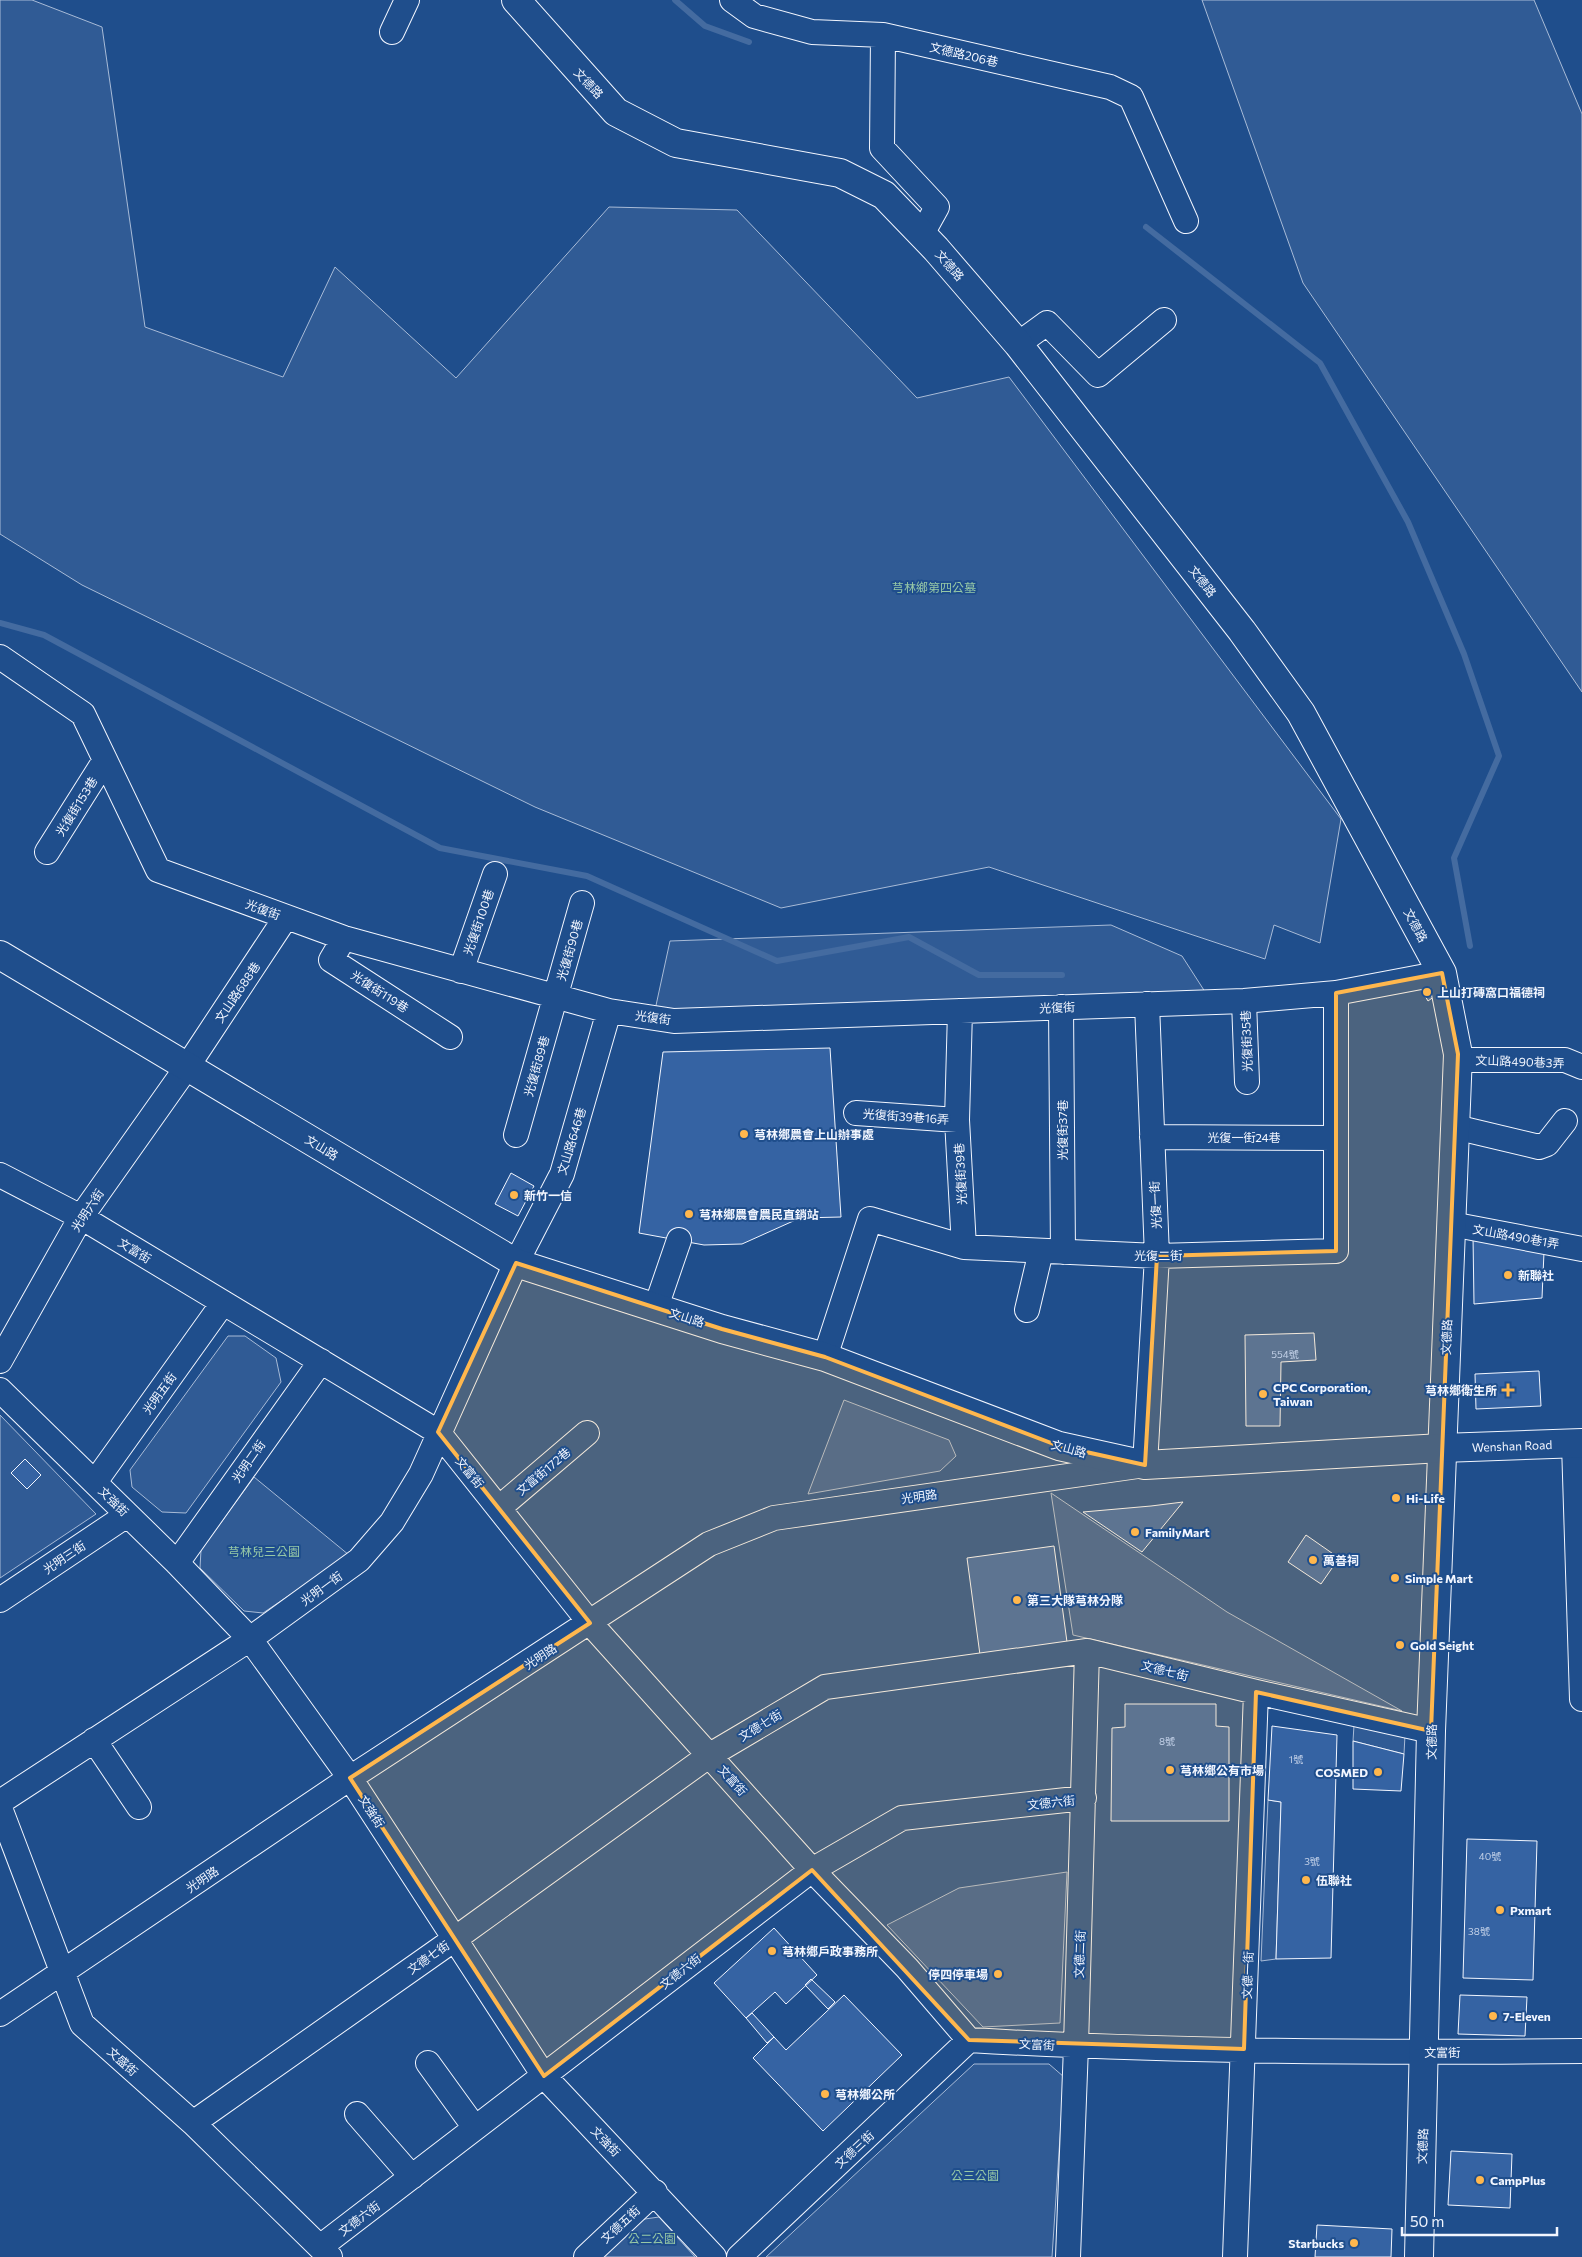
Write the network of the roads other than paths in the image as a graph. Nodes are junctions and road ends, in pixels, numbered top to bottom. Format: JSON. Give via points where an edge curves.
{"nodes":[{"id":1,"x":407,"y":0,"type":"edge"},
{"id":2,"x":516,"y":0,"type":"edge"},
{"id":3,"x":732,"y":0,"type":"edge"},
{"id":4,"x":392,"y":32,"type":"dead end"},
{"id":5,"x":883,"y":35,"type":"junction"},
{"id":6,"x":1186,"y":221,"type":"dead end"},
{"id":7,"x":922,"y":234,"type":"junction"},
{"id":8,"x":1164,"y":320,"type":"dead end"},
{"id":9,"x":1018,"y":344,"type":"junction"},
{"id":10,"x":2,"y":662,"type":"edge"},
{"id":11,"x":105,"y":760,"type":"junction"},
{"id":12,"x":47,"y":852,"type":"dead end"},
{"id":13,"x":494,"y":874,"type":"dead end"},
{"id":14,"x":582,"y":902,"type":"dead end"},
{"id":15,"x":286,"y":917,"type":"junction"},
{"id":16,"x":344,"y":938,"type":"junction"},
{"id":17,"x":0,"y":955,"type":"edge"},
{"id":18,"x":461,"y":970,"type":"junction"},
{"id":19,"x":1442,"y":973,"type":"junction"},
{"id":20,"x":1336,"y":994,"type":"junction"},
{"id":21,"x":556,"y":997,"type":"junction"},
{"id":22,"x":1244,"y":1001,"type":"junction"},
{"id":23,"x":1147,"y":1004,"type":"junction"},
{"id":24,"x":1060,"y":1007,"type":"junction"},
{"id":25,"x":609,"y":1011,"type":"junction"},
{"id":26,"x":960,"y":1011,"type":"junction"},
{"id":27,"x":450,"y":1037,"type":"dead end"},
{"id":28,"x":1457,"y":1060,"type":"junction"},
{"id":29,"x":187,"y":1067,"type":"junction"},
{"id":30,"x":1582,"y":1067,"type":"edge"},
{"id":31,"x":1247,"y":1082,"type":"dead end"},
{"id":32,"x":856,"y":1113,"type":"dead end"},
{"id":33,"x":957,"y":1120,"type":"junction"},
{"id":34,"x":1565,"y":1121,"type":"dead end"},
{"id":35,"x":1455,"y":1127,"type":"junction"},
{"id":36,"x":516,"y":1135,"type":"dead end"},
{"id":37,"x":1152,"y":1137,"type":"junction"},
{"id":38,"x":1336,"y":1138,"type":"junction"},
{"id":39,"x":0,"y":1175,"type":"edge"},
{"id":40,"x":81,"y":1217,"type":"junction"},
{"id":41,"x":1451,"y":1224,"type":"junction"},
{"id":42,"x":680,"y":1240,"type":"dead end"},
{"id":43,"x":964,"y":1248,"type":"junction"},
{"id":44,"x":1582,"y":1248,"type":"edge"},
{"id":45,"x":1052,"y":1251,"type":"junction"},
{"id":46,"x":1157,"y":1256,"type":"junction"},
{"id":47,"x":516,"y":1263,"type":"junction"},
{"id":48,"x":223,"y":1303,"type":"junction"},
{"id":49,"x":656,"y":1308,"type":"junction"},
{"id":50,"x":1027,"y":1310,"type":"dead end"},
{"id":51,"x":825,"y":1356,"type":"junction"},
{"id":52,"x":0,"y":1361,"type":"edge"},
{"id":53,"x":320,"y":1361,"type":"junction"},
{"id":54,"x":0,"y":1390,"type":"edge"},
{"id":55,"x":438,"y":1432,"type":"junction"},
{"id":56,"x":587,"y":1433,"type":"dead end"},
{"id":57,"x":1578,"y":1444,"type":"edge"},
{"id":58,"x":1442,"y":1448,"type":"junction"},
{"id":59,"x":1145,"y":1465,"type":"junction"},
{"id":60,"x":95,"y":1482,"type":"junction"},
{"id":61,"x":499,"y":1508,"type":"junction"},
{"id":62,"x":128,"y":1515,"type":"junction"},
{"id":63,"x":177,"y":1563,"type":"junction"},
{"id":64,"x":0,"y":1600,"type":"edge"},
{"id":65,"x":590,"y":1623,"type":"junction"},
{"id":66,"x":250,"y":1639,"type":"junction"},
{"id":67,"x":1087,"y":1651,"type":"junction"},
{"id":68,"x":1256,"y":1692,"type":"junction"},
{"id":69,"x":1582,"y":1699,"type":"edge"},
{"id":70,"x":1431,"y":1731,"type":"junction"},
{"id":71,"x":94,"y":1740,"type":"junction"},
{"id":72,"x":710,"y":1755,"type":"junction"},
{"id":73,"x":350,"y":1778,"type":"junction"},
{"id":74,"x":1084,"y":1798,"type":"junction"},
{"id":75,"x":0,"y":1802,"type":"edge"},
{"id":76,"x":138,"y":1807,"type":"dead end"},
{"id":77,"x":0,"y":1808,"type":"edge"},
{"id":78,"x":812,"y":1870,"type":"junction"},
{"id":79,"x":456,"y":1938,"type":"junction"},
{"id":80,"x":63,"y":1973,"type":"junction"},
{"id":81,"x":0,"y":2014,"type":"edge"},
{"id":82,"x":969,"y":2040,"type":"junction"},
{"id":83,"x":1076,"y":2046,"type":"junction"},
{"id":84,"x":1244,"y":2048,"type":"junction"},
{"id":85,"x":1582,"y":2051,"type":"edge"},
{"id":86,"x":1424,"y":2052,"type":"junction"},
{"id":87,"x":428,"y":2063,"type":"dead end"},
{"id":88,"x":544,"y":2076,"type":"junction"},
{"id":89,"x":357,"y":2114,"type":"dead end"},
{"id":90,"x":193,"y":2123,"type":"junction"},
{"id":91,"x":475,"y":2128,"type":"junction"},
{"id":92,"x":412,"y":2177,"type":"junction"},
{"id":93,"x":655,"y":2192,"type":"junction"},
{"id":94,"x":325,"y":2252,"type":"edge"},
{"id":95,"x":586,"y":2257,"type":"edge"},
{"id":96,"x":714,"y":2257,"type":"edge"},
{"id":97,"x":739,"y":2257,"type":"edge"},
{"id":98,"x":1068,"y":2257,"type":"edge"},
{"id":99,"x":1235,"y":2257,"type":"edge"},
{"id":100,"x":1419,"y":2257,"type":"edge"}],
"edges":[{"from":1,"to":4,"type":"street"},
{"from":2,"to":7,"type":"main road","name":"文德路","via":[[616,112],[676,143],[840,173],[884,195]]},
{"from":3,"to":5,"type":"street","via":[[754,16],[812,32]]},
{"from":5,"to":6,"type":"street","name":"文德路206巷","via":[[1110,88],[1131,97]]},
{"from":5,"to":7,"type":"street","via":[[882,148],[937,207]]},
{"from":7,"to":9,"type":"main road","name":"文德路"},
{"from":8,"to":9,"type":"street","via":[[1098,375],[1047,323]]},
{"from":9,"to":19,"type":"main road","name":"文德路","via":[[1242,631],[1301,713]]},
{"from":10,"to":11,"type":"street","name":"光復街","via":[[83,714]]},
{"from":11,"to":12,"type":"street","name":"光復街153巷"},
{"from":11,"to":15,"type":"street","name":"光復街","via":[[158,870]]},
{"from":13,"to":18,"type":"street","name":"光復街100巷"},
{"from":14,"to":21,"type":"street","name":"光復街90巷"},
{"from":15,"to":16,"type":"street","name":"光復街"},
{"from":15,"to":29,"type":"street","name":"文山路688巷"},
{"from":16,"to":18,"type":"street","name":"光復街"},
{"from":16,"to":27,"type":"street","name":"光復街119巷","via":[[331,960]]},
{"from":17,"to":29,"type":"main road","name":"文山路"},
{"from":18,"to":21,"type":"street","name":"光復街"},
{"from":19,"to":20,"type":"street","name":"光復街"},
{"from":19,"to":28,"type":"main road","name":"文德路"},
{"from":20,"to":22,"type":"street","name":"光復街"},
{"from":20,"to":38,"type":"street","name":"光復二街"},
{"from":21,"to":25,"type":"street","name":"光復街"},
{"from":21,"to":36,"type":"street","name":"光復街89巷"},
{"from":22,"to":23,"type":"street","name":"光復街"},
{"from":22,"to":31,"type":"street","name":"光復街35巷"},
{"from":23,"to":24,"type":"street","name":"光復街"},
{"from":23,"to":37,"type":"street","name":"光復一街"},
{"from":24,"to":26,"type":"street","name":"光復街"},
{"from":24,"to":45,"type":"street","name":"光復街37巷"},
{"from":25,"to":26,"type":"street","name":"光復街","via":[[674,1021]]},
{"from":25,"to":47,"type":"street","name":"文山路646巷","via":[[562,1174]]},
{"from":26,"to":33,"type":"street","name":"光復街39巷"},
{"from":28,"to":30,"type":"street","name":"文山路490巷3弄","via":[[1565,1060]]},
{"from":28,"to":35,"type":"main road","name":"文德路"},
{"from":29,"to":40,"type":"street","name":"光明六街"},
{"from":29,"to":47,"type":"main road","name":"文山路"},
{"from":32,"to":33,"type":"street","name":"光復街39巷16弄"},
{"from":33,"to":43,"type":"street","name":"光復街39巷"},
{"from":34,"to":35,"type":"street","via":[[1547,1144],[1539,1147]]},
{"from":35,"to":41,"type":"main road","name":"文德路"},
{"from":37,"to":38,"type":"street","name":"光復一街24巷"},
{"from":37,"to":46,"type":"street","name":"光復一街"},
{"from":38,"to":46,"type":"street","name":"光復二街","via":[[1336,1251]]},
{"from":39,"to":40,"type":"street","name":"文富街"},
{"from":40,"to":48,"type":"street","name":"文富街"},
{"from":40,"to":52,"type":"street","name":"光明六街"},
{"from":41,"to":44,"type":"street","name":"文山路490巷1弄"},
{"from":41,"to":58,"type":"main road","name":"文德路"},
{"from":42,"to":49,"type":"street"},
{"from":43,"to":45,"type":"street","name":"光復二街"},
{"from":43,"to":51,"type":"street","name":"光復二街","via":[[870,1219]]},
{"from":45,"to":46,"type":"street","name":"光復二街"},
{"from":45,"to":50,"type":"street","name":"光復街37巷"},
{"from":46,"to":59,"type":"street","name":"光復一街"},
{"from":47,"to":49,"type":"main road","name":"文山路"},
{"from":47,"to":55,"type":"street","name":"光明一街"},
{"from":48,"to":53,"type":"street","name":"文富街"},
{"from":48,"to":60,"type":"street","name":"光明五街"},
{"from":49,"to":51,"type":"main road","name":"文山路"},
{"from":51,"to":59,"type":"main road","name":"文山路","via":[[1059,1446]]},
{"from":53,"to":55,"type":"street","name":"文富街"},
{"from":53,"to":63,"type":"street","name":"光明二街"},
{"from":54,"to":60,"type":"street","name":"文強街"},
{"from":55,"to":61,"type":"street","name":"文富街"},
{"from":55,"to":66,"type":"street","name":"光明一街","via":[[421,1474],[392,1522],[359,1560]]},
{"from":56,"to":61,"type":"street","name":"文富街172巷"},
{"from":57,"to":58,"type":"main road","name":"Wenshan Road"},
{"from":57,"to":69,"type":"street"},
{"from":58,"to":59,"type":"main road","name":"文山路"},
{"from":58,"to":70,"type":"main road","name":"文德路"},
{"from":59,"to":65,"type":"street","name":"光明路","via":[[774,1518],[709,1544]]},
{"from":60,"to":62,"type":"street","name":"文強街"},
{"from":61,"to":65,"type":"street","name":"文富街"},
{"from":62,"to":63,"type":"street","name":"文強街"},
{"from":62,"to":64,"type":"street","name":"光明三街"},
{"from":63,"to":66,"type":"street","name":"文強街"},
{"from":65,"to":72,"type":"street","name":"文富街"},
{"from":65,"to":73,"type":"street","name":"光明路"},
{"from":66,"to":71,"type":"street","name":"光明一街"},
{"from":66,"to":73,"type":"street","name":"文強街"},
{"from":67,"to":68,"type":"street","name":"文德七街"},
{"from":67,"to":72,"type":"street","name":"文德七街","via":[[825,1687]]},
{"from":67,"to":74,"type":"street","name":"文德二街"},
{"from":68,"to":70,"type":"street","name":"文德七街"},
{"from":68,"to":84,"type":"street","name":"文德一街"},
{"from":70,"to":86,"type":"main road","name":"文德路"},
{"from":71,"to":75,"type":"street","name":"光明一街"},
{"from":71,"to":76,"type":"street"},
{"from":72,"to":78,"type":"street","name":"文富街"},
{"from":72,"to":79,"type":"street","name":"文德七街"},
{"from":73,"to":79,"type":"street","name":"文強街"},
{"from":73,"to":80,"type":"street","name":"光明路"},
{"from":74,"to":78,"type":"street","name":"文德六街","via":[[902,1818]]},
{"from":74,"to":83,"type":"street","name":"文德二街"},
{"from":77,"to":80,"type":"street","name":"文盛街"},
{"from":78,"to":82,"type":"street","name":"文富街","via":[[907,1968]]},
{"from":78,"to":88,"type":"street","name":"文德六街"},
{"from":79,"to":88,"type":"street","name":"文強街"},
{"from":79,"to":90,"type":"street","name":"文德七街"},
{"from":80,"to":81,"type":"street","name":"光明路"},
{"from":80,"to":90,"type":"street","name":"文盛街","via":[[82,2024]]},
{"from":82,"to":83,"type":"street","name":"文富街"},
{"from":82,"to":97,"type":"street","name":"文德三街"},
{"from":83,"to":84,"type":"street","name":"文富街"},
{"from":83,"to":98,"type":"street","name":"文德二街"},
{"from":84,"to":86,"type":"street","name":"文富街"},
{"from":84,"to":99,"type":"street","name":"文德一街"},
{"from":85,"to":86,"type":"street","name":"文富街"},
{"from":86,"to":100,"type":"main road","name":"文德路"},
{"from":87,"to":91,"type":"street"},
{"from":88,"to":91,"type":"street","name":"文德六街"},
{"from":88,"to":93,"type":"street","name":"文強街"},
{"from":89,"to":92,"type":"street"},
{"from":90,"to":94,"type":"street","name":"文盛街"},
{"from":91,"to":92,"type":"street","name":"文德六街"},
{"from":92,"to":94,"type":"street","name":"文德六街"},
{"from":93,"to":95,"type":"street","name":"文德五街"},
{"from":93,"to":96,"type":"street","name":"文強街"}]}
